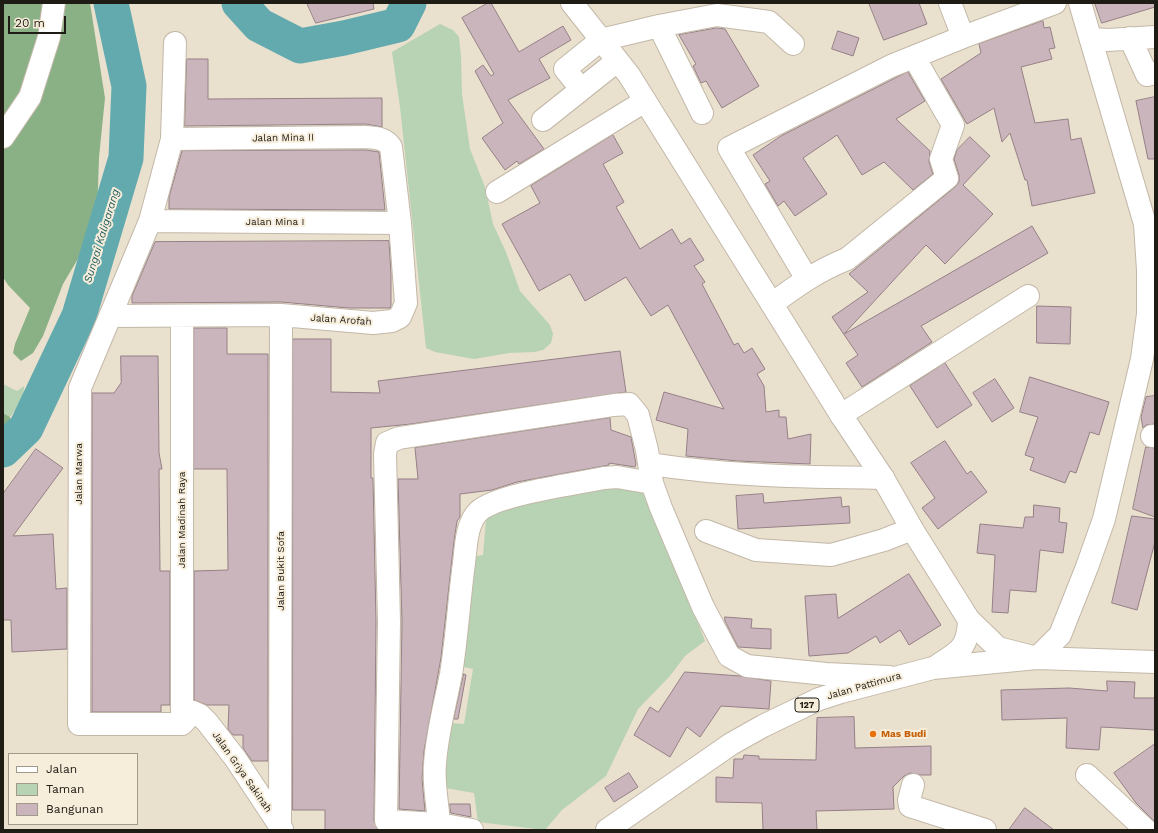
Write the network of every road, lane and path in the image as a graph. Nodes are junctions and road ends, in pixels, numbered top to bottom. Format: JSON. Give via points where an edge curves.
{"nodes":[{"id":1,"x":54,"y":3,"type":"edge"},
{"id":2,"x":572,"y":3,"type":"edge"},
{"id":3,"x":950,"y":3,"type":"edge"},
{"id":4,"x":1055,"y":3,"type":"edge"},
{"id":5,"x":1080,"y":3,"type":"edge"},
{"id":6,"x":659,"y":26,"type":"junction"},
{"id":7,"x":1155,"y":36,"type":"edge"},
{"id":8,"x":963,"y":37,"type":"junction"},
{"id":9,"x":1130,"y":38,"type":"junction"},
{"id":10,"x":1091,"y":39,"type":"junction"},
{"id":11,"x":601,"y":40,"type":"junction"},
{"id":12,"x":175,"y":43,"type":"dead end"},
{"id":13,"x":793,"y":44,"type":"dead end"},
{"id":14,"x":914,"y":57,"type":"junction"},
{"id":15,"x":617,"y":61,"type":"junction"},
{"id":16,"x":1155,"y":73,"type":"edge"},
{"id":17,"x":581,"y":89,"type":"junction"},
{"id":18,"x":645,"y":101,"type":"junction"},
{"id":19,"x":702,"y":113,"type":"dead end"},
{"id":20,"x":543,"y":120,"type":"dead end"},
{"id":21,"x":3,"y":137,"type":"edge"},
{"id":22,"x":172,"y":139,"type":"junction"},
{"id":23,"x":391,"y":147,"type":"joint"},
{"id":24,"x":497,"y":192,"type":"dead end"},
{"id":25,"x":150,"y":221,"type":"junction"},
{"id":26,"x":1150,"y":222,"type":"edge"},
{"id":27,"x":400,"y":224,"type":"junction"},
{"id":28,"x":808,"y":279,"type":"junction"},
{"id":29,"x":1028,"y":296,"type":"dead end"},
{"id":30,"x":772,"y":304,"type":"junction"},
{"id":31,"x":281,"y":315,"type":"junction"},
{"id":32,"x":110,"y":316,"type":"junction"},
{"id":33,"x":182,"y":316,"type":"junction"},
{"id":34,"x":841,"y":415,"type":"junction"},
{"id":35,"x":651,"y":474,"type":"junction"},
{"id":36,"x":883,"y":478,"type":"junction"},
{"id":37,"x":912,"y":529,"type":"junction"},
{"id":38,"x":706,"y":531,"type":"dead end"},
{"id":39,"x":969,"y":620,"type":"junction"},
{"id":40,"x":1037,"y":658,"type":"junction"},
{"id":41,"x":1155,"y":662,"type":"edge"},
{"id":42,"x":933,"y":668,"type":"junction"},
{"id":43,"x":896,"y":677,"type":"junction"},
{"id":44,"x":182,"y":724,"type":"junction"},
{"id":45,"x":1087,"y":775,"type":"dead end"},
{"id":46,"x":913,"y":785,"type":"dead end"},
{"id":47,"x":439,"y":824,"type":"junction"},
{"id":48,"x":281,"y":829,"type":"edge"},
{"id":49,"x":472,"y":830,"type":"edge"},
{"id":50,"x":607,"y":830,"type":"edge"},
{"id":51,"x":985,"y":830,"type":"edge"},
{"id":52,"x":1146,"y":830,"type":"edge"}],
"edges":[{"from":1,"to":21,"type":"street","via":[[49,37],[30,97]]},
{"from":2,"to":11,"type":"street"},
{"from":3,"to":8,"type":"street"},
{"from":4,"to":8,"type":"street"},
{"from":5,"to":10,"type":"street"},
{"from":6,"to":11,"type":"street"},
{"from":6,"to":13,"type":"street","via":[[717,15],[769,22]]},
{"from":6,"to":19,"type":"street"},
{"from":7,"to":9,"type":"street"},
{"from":8,"to":14,"type":"street"},
{"from":9,"to":10,"type":"street"},
{"from":9,"to":16,"type":"street","via":[[1147,75]]},
{"from":10,"to":26,"type":"street"},
{"from":11,"to":15,"type":"street"},
{"from":11,"to":17,"type":"street","via":[[565,69]]},
{"from":12,"to":22,"type":"street","name":"Jalan Marwa"},
{"from":14,"to":28,"type":"street","via":[[953,125],[941,159],[947,178],[847,259]]},
{"from":14,"to":28,"type":"street","via":[[891,66],[729,148]]},
{"from":15,"to":17,"type":"street"},
{"from":15,"to":18,"type":"street"},
{"from":17,"to":20,"type":"street"},
{"from":18,"to":24,"type":"street"},
{"from":18,"to":30,"type":"street"},
{"from":22,"to":23,"type":"street","name":"Jalan Mina II","via":[[366,137],[387,141]]},
{"from":22,"to":25,"type":"street","name":"Jalan Marwa"},
{"from":23,"to":27,"type":"street","name":"Jalan Arofah"},
{"from":25,"to":27,"type":"street","name":"Jalan Mina I"},
{"from":25,"to":32,"type":"street","name":"Jalan Marwa"},
{"from":26,"to":40,"type":"street","via":[[1147,322],[1142,359],[1104,519],[1060,635]]},
{"from":27,"to":31,"type":"street","name":"Jalan Arofah","via":[[406,303],[400,318],[392,322],[372,322]]},
{"from":28,"to":30,"type":"street"},
{"from":29,"to":34,"type":"street"},
{"from":30,"to":34,"type":"street"},
{"from":31,"to":33,"type":"street","name":"Jalan Arofah"},
{"from":31,"to":48,"type":"street","name":"Jalan Bukit Sofa"},
{"from":32,"to":33,"type":"street","name":"Jalan Arofah"},
{"from":32,"to":44,"type":"street","name":"Jalan Marwa","via":[[80,388],[79,724]]},
{"from":33,"to":44,"type":"street","name":"Jalan Madinah Raya"},
{"from":34,"to":36,"type":"street"},
{"from":35,"to":36,"type":"street","via":[[696,471],[783,477]]},
{"from":35,"to":43,"type":"street","via":[[703,608],[728,656],[746,666],[826,674]]},
{"from":35,"to":47,"type":"street","via":[[604,478],[500,499],[479,511],[472,520],[467,538],[450,677],[439,723],[434,766]]},
{"from":35,"to":47,"type":"street","via":[[638,415],[629,404],[399,438],[387,443],[385,454],[389,622],[386,821]]},
{"from":36,"to":37,"type":"street"},
{"from":37,"to":38,"type":"street","via":[[831,555],[756,550]]},
{"from":37,"to":39,"type":"street"},
{"from":39,"to":40,"type":"street","via":[[998,648]]},
{"from":39,"to":42,"type":"street","via":[[969,636],[960,650]]},
{"from":40,"to":41,"type":"street","number":"127"},
{"from":40,"to":42,"type":"street","name":"Jalan Pattimura","number":"127"},
{"from":42,"to":43,"type":"street","name":"Jalan Pattimura","number":"127"},
{"from":43,"to":50,"type":"street","name":"Jalan Pattimura","number":"127","via":[[819,699],[763,726],[731,744]]},
{"from":44,"to":48,"type":"street","name":"Jalan Griya Sakinah","via":[[193,712],[207,722],[235,758]]},
{"from":45,"to":52,"type":"street"},
{"from":46,"to":51,"type":"street","via":[[910,806]]},
{"from":47,"to":49,"type":"street"}]}
